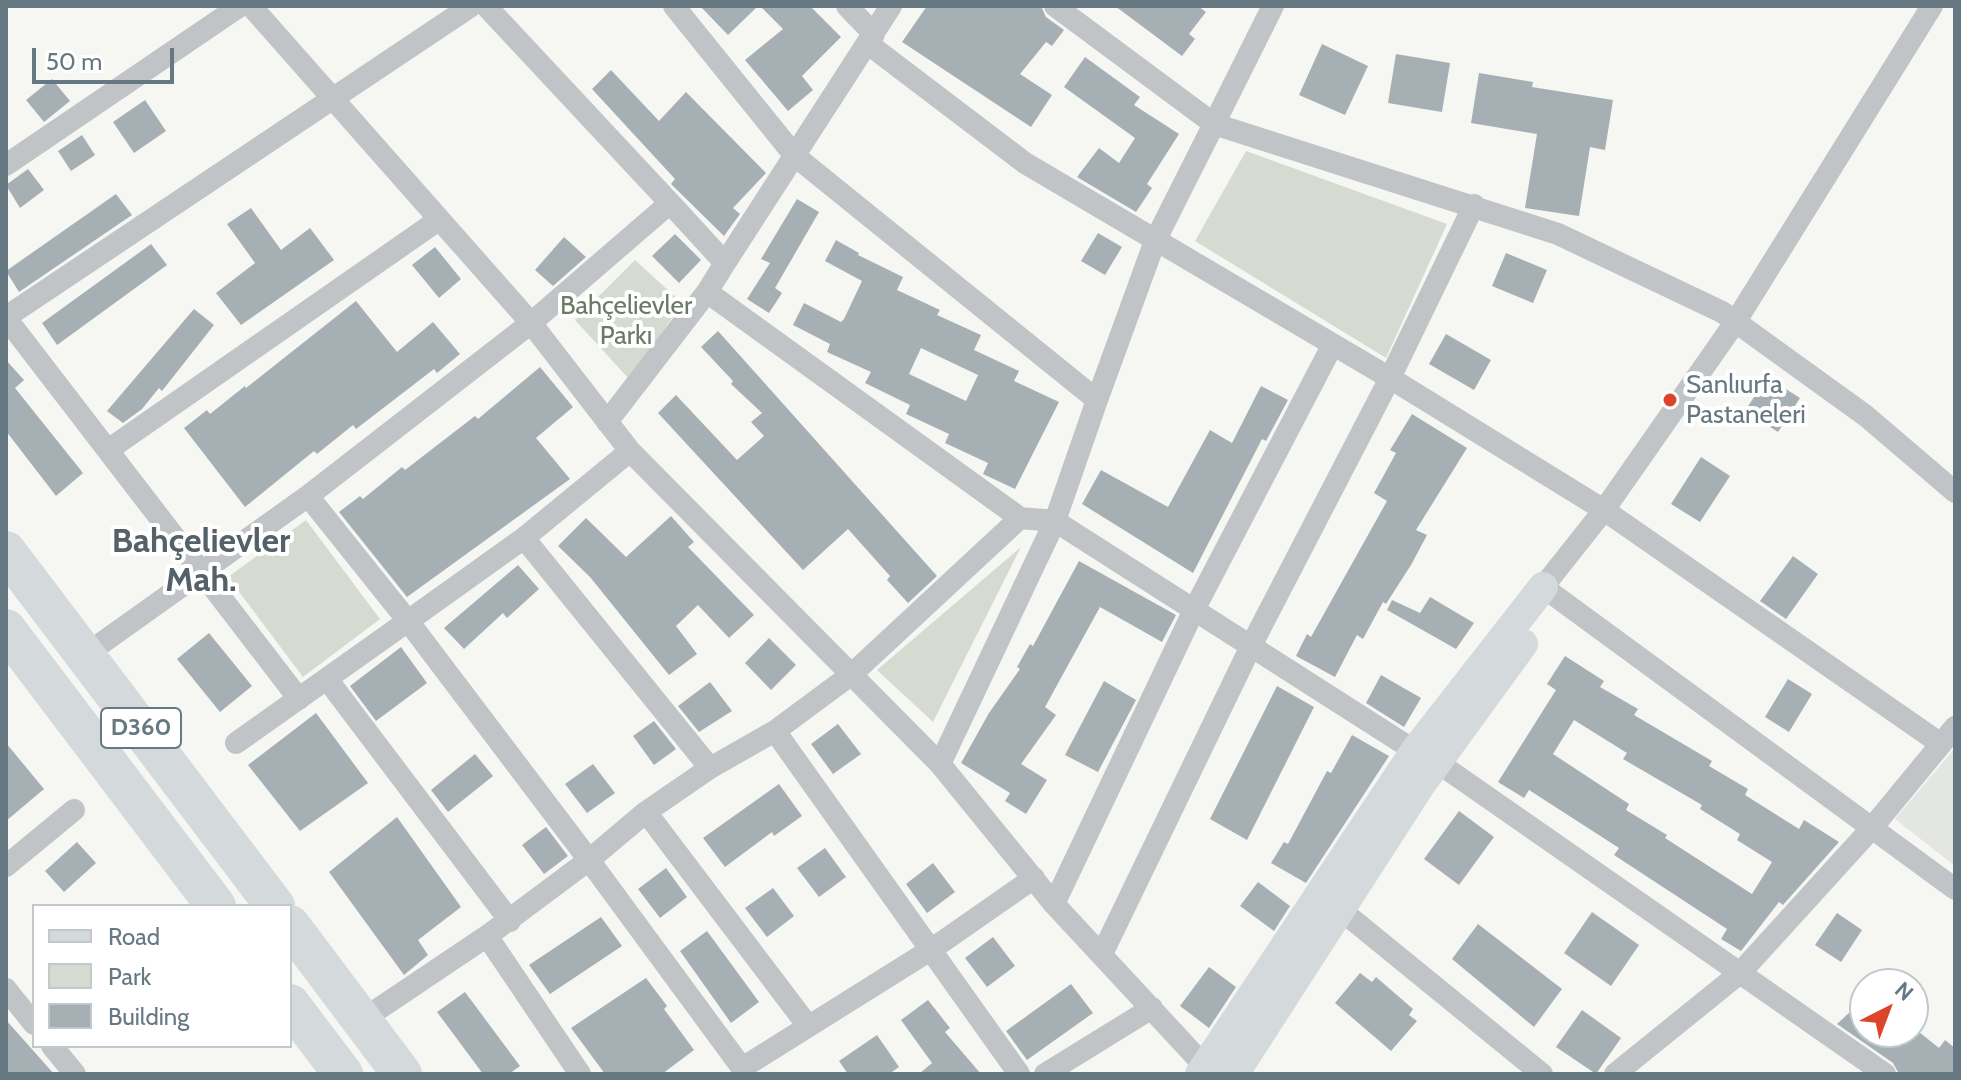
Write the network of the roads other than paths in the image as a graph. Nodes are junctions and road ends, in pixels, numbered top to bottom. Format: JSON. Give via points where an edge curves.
{"nodes":[{"id":1,"x":240,"y":6,"type":"edge"},
{"id":2,"x":251,"y":6,"type":"edge"},
{"id":3,"x":471,"y":6,"type":"edge"},
{"id":4,"x":486,"y":6,"type":"edge"},
{"id":5,"x":674,"y":6,"type":"edge"},
{"id":6,"x":847,"y":6,"type":"edge"},
{"id":7,"x":891,"y":6,"type":"edge"},
{"id":8,"x":1055,"y":6,"type":"edge"},
{"id":9,"x":1273,"y":6,"type":"edge"},
{"id":10,"x":1932,"y":6,"type":"edge"},
{"id":11,"x":870,"y":39,"type":"junction"},
{"id":12,"x":331,"y":99,"type":"junction"},
{"id":13,"x":1214,"y":124,"type":"junction"},
{"id":14,"x":795,"y":156,"type":"junction"},
{"id":15,"x":6,"y":165,"type":"edge"},
{"id":16,"x":670,"y":203,"type":"junction"},
{"id":17,"x":1474,"y":205,"type":"junction"},
{"id":18,"x":437,"y":221,"type":"junction"},
{"id":19,"x":1155,"y":241,"type":"junction"},
{"id":20,"x":725,"y":263,"type":"junction"},
{"id":21,"x":707,"y":292,"type":"junction"},
{"id":22,"x":6,"y":317,"type":"edge"},
{"id":23,"x":1736,"y":321,"type":"junction"},
{"id":24,"x":531,"y":323,"type":"junction"},
{"id":25,"x":1332,"y":346,"type":"junction"},
{"id":26,"x":1390,"y":378,"type":"junction"},
{"id":27,"x":1097,"y":400,"type":"junction"},
{"id":28,"x":607,"y":422,"type":"junction"},
{"id":29,"x":108,"y":450,"type":"junction"},
{"id":30,"x":630,"y":451,"type":"junction"},
{"id":31,"x":1955,"y":492,"type":"edge"},
{"id":32,"x":308,"y":496,"type":"junction"},
{"id":33,"x":1604,"y":510,"type":"junction"},
{"id":34,"x":1020,"y":518,"type":"junction"},
{"id":35,"x":1055,"y":521,"type":"junction"},
{"id":36,"x":524,"y":538,"type":"junction"},
{"id":37,"x":6,"y":551,"type":"edge"},
{"id":38,"x":201,"y":571,"type":"junction"},
{"id":39,"x":1543,"y":587,"type":"junction"},
{"id":40,"x":1195,"y":608,"type":"junction"},
{"id":41,"x":408,"y":621,"type":"junction"},
{"id":42,"x":6,"y":629,"type":"edge"},
{"id":43,"x":1252,"y":644,"type":"junction"},
{"id":44,"x":85,"y":655,"type":"junction"},
{"id":45,"x":852,"y":674,"type":"junction"},
{"id":46,"x":327,"y":679,"type":"junction"},
{"id":47,"x":299,"y":699,"type":"junction"},
{"id":48,"x":775,"y":731,"type":"junction"},
{"id":49,"x":1948,"y":736,"type":"edge"},
{"id":50,"x":236,"y":743,"type":"dead end"},
{"id":51,"x":1426,"y":756,"type":"junction"},
{"id":52,"x":940,"y":764,"type":"junction"},
{"id":53,"x":710,"y":768,"type":"junction"},
{"id":54,"x":74,"y":810,"type":"dead end"},
{"id":55,"x":646,"y":812,"type":"junction"},
{"id":56,"x":1871,"y":829,"type":"junction"},
{"id":57,"x":589,"y":860,"type":"junction"},
{"id":58,"x":6,"y":866,"type":"edge"},
{"id":59,"x":1034,"y":878,"type":"junction"},
{"id":60,"x":1955,"y":889,"type":"edge"},
{"id":61,"x":214,"y":904,"type":"edge"},
{"id":62,"x":273,"y":904,"type":"edge"},
{"id":63,"x":1054,"y":904,"type":"junction"},
{"id":64,"x":1342,"y":911,"type":"junction"},
{"id":65,"x":510,"y":921,"type":"junction"},
{"id":66,"x":292,"y":928,"type":"edge"},
{"id":67,"x":487,"y":936,"type":"junction"},
{"id":68,"x":932,"y":949,"type":"junction"},
{"id":69,"x":1102,"y":954,"type":"junction"},
{"id":70,"x":1740,"y":973,"type":"junction"},
{"id":71,"x":6,"y":989,"type":"edge"},
{"id":72,"x":292,"y":1007,"type":"edge"},
{"id":73,"x":1152,"y":1008,"type":"junction"},
{"id":74,"x":362,"y":1020,"type":"junction"},
{"id":75,"x":32,"y":1022,"type":"edge"},
{"id":76,"x":808,"y":1026,"type":"junction"},
{"id":77,"x":54,"y":1048,"type":"edge"},
{"id":78,"x":740,"y":1072,"type":"edge"},
{"id":79,"x":1213,"y":1072,"type":"edge"},
{"id":80,"x":75,"y":1074,"type":"edge"},
{"id":81,"x":343,"y":1074,"type":"edge"},
{"id":82,"x":402,"y":1074,"type":"edge"},
{"id":83,"x":580,"y":1074,"type":"edge"},
{"id":84,"x":1019,"y":1074,"type":"edge"},
{"id":85,"x":1045,"y":1074,"type":"edge"},
{"id":86,"x":1542,"y":1074,"type":"edge"},
{"id":87,"x":1615,"y":1074,"type":"edge"},
{"id":88,"x":1885,"y":1074,"type":"edge"}],
"edges":[{"from":1,"to":15,"type":"street"},
{"from":2,"to":12,"type":"street"},
{"from":3,"to":12,"type":"street"},
{"from":4,"to":16,"type":"street"},
{"from":5,"to":14,"type":"street"},
{"from":6,"to":11,"type":"street"},
{"from":7,"to":11,"type":"street"},
{"from":8,"to":13,"type":"street"},
{"from":9,"to":13,"type":"street"},
{"from":10,"to":23,"type":"street"},
{"from":11,"to":14,"type":"street"},
{"from":11,"to":19,"type":"street","via":[[1025,163]]},
{"from":12,"to":18,"type":"street"},
{"from":12,"to":22,"type":"street"},
{"from":13,"to":17,"type":"street"},
{"from":13,"to":19,"type":"street"},
{"from":14,"to":20,"type":"street"},
{"from":14,"to":27,"type":"street"},
{"from":16,"to":20,"type":"street"},
{"from":16,"to":24,"type":"street"},
{"from":17,"to":23,"type":"street","via":[[1558,234]]},
{"from":17,"to":26,"type":"street"},
{"from":18,"to":24,"type":"street"},
{"from":18,"to":29,"type":"street"},
{"from":19,"to":25,"type":"street"},
{"from":19,"to":27,"type":"street"},
{"from":20,"to":21,"type":"street"},
{"from":21,"to":28,"type":"street"},
{"from":21,"to":34,"type":"street"},
{"from":22,"to":29,"type":"street"},
{"from":23,"to":31,"type":"street","via":[[1866,416]]},
{"from":23,"to":33,"type":"street"},
{"from":24,"to":28,"type":"street"},
{"from":24,"to":32,"type":"street"},
{"from":25,"to":26,"type":"street"},
{"from":25,"to":40,"type":"street"},
{"from":26,"to":33,"type":"street"},
{"from":26,"to":43,"type":"street"},
{"from":27,"to":35,"type":"street"},
{"from":28,"to":30,"type":"street"},
{"from":29,"to":38,"type":"street"},
{"from":30,"to":36,"type":"street"},
{"from":30,"to":45,"type":"street"},
{"from":32,"to":38,"type":"street"},
{"from":32,"to":41,"type":"street"},
{"from":33,"to":39,"type":"street"},
{"from":33,"to":49,"type":"street"},
{"from":34,"to":35,"type":"street"},
{"from":34,"to":45,"type":"street"},
{"from":35,"to":40,"type":"street"},
{"from":35,"to":52,"type":"street"},
{"from":36,"to":41,"type":"street"},
{"from":36,"to":53,"type":"street"},
{"from":37,"to":44,"type":"highway","number":"D360"},
{"from":38,"to":44,"type":"street"},
{"from":38,"to":47,"type":"street"},
{"from":39,"to":51,"type":"street","via":[[1526,640]]},
{"from":39,"to":56,"type":"street"},
{"from":40,"to":43,"type":"street"},
{"from":40,"to":63,"type":"street"},
{"from":41,"to":46,"type":"street"},
{"from":41,"to":57,"type":"street"},
{"from":42,"to":61,"type":"highway","number":"D360"},
{"from":43,"to":51,"type":"street"},
{"from":43,"to":69,"type":"street"},
{"from":44,"to":62,"type":"highway","number":"D360"},
{"from":45,"to":48,"type":"street"},
{"from":45,"to":52,"type":"street"},
{"from":46,"to":47,"type":"street"},
{"from":46,"to":65,"type":"street"},
{"from":47,"to":50,"type":"street"},
{"from":48,"to":53,"type":"street"},
{"from":48,"to":68,"type":"street"},
{"from":49,"to":56,"type":"street"},
{"from":51,"to":64,"type":"street"},
{"from":51,"to":70,"type":"street"},
{"from":51,"to":79,"type":"street"},
{"from":52,"to":59,"type":"street"},
{"from":53,"to":55,"type":"street"},
{"from":54,"to":58,"type":"street"},
{"from":55,"to":57,"type":"street"},
{"from":55,"to":76,"type":"street"},
{"from":56,"to":60,"type":"street"},
{"from":56,"to":70,"type":"street"},
{"from":57,"to":65,"type":"street"},
{"from":57,"to":78,"type":"street"},
{"from":59,"to":63,"type":"street"},
{"from":59,"to":68,"type":"street"},
{"from":63,"to":69,"type":"street"},
{"from":64,"to":79,"type":"street"},
{"from":64,"to":86,"type":"street"},
{"from":65,"to":67,"type":"street"},
{"from":66,"to":74,"type":"highway"},
{"from":67,"to":74,"type":"street"},
{"from":67,"to":83,"type":"street"},
{"from":68,"to":76,"type":"street"},
{"from":68,"to":84,"type":"street"},
{"from":69,"to":73,"type":"street"},
{"from":70,"to":87,"type":"street"},
{"from":70,"to":88,"type":"street"},
{"from":71,"to":75,"type":"street"},
{"from":72,"to":81,"type":"highway"},
{"from":73,"to":79,"type":"street"},
{"from":73,"to":85,"type":"street"},
{"from":74,"to":82,"type":"highway"},
{"from":76,"to":78,"type":"street"},
{"from":77,"to":80,"type":"street"}]}
